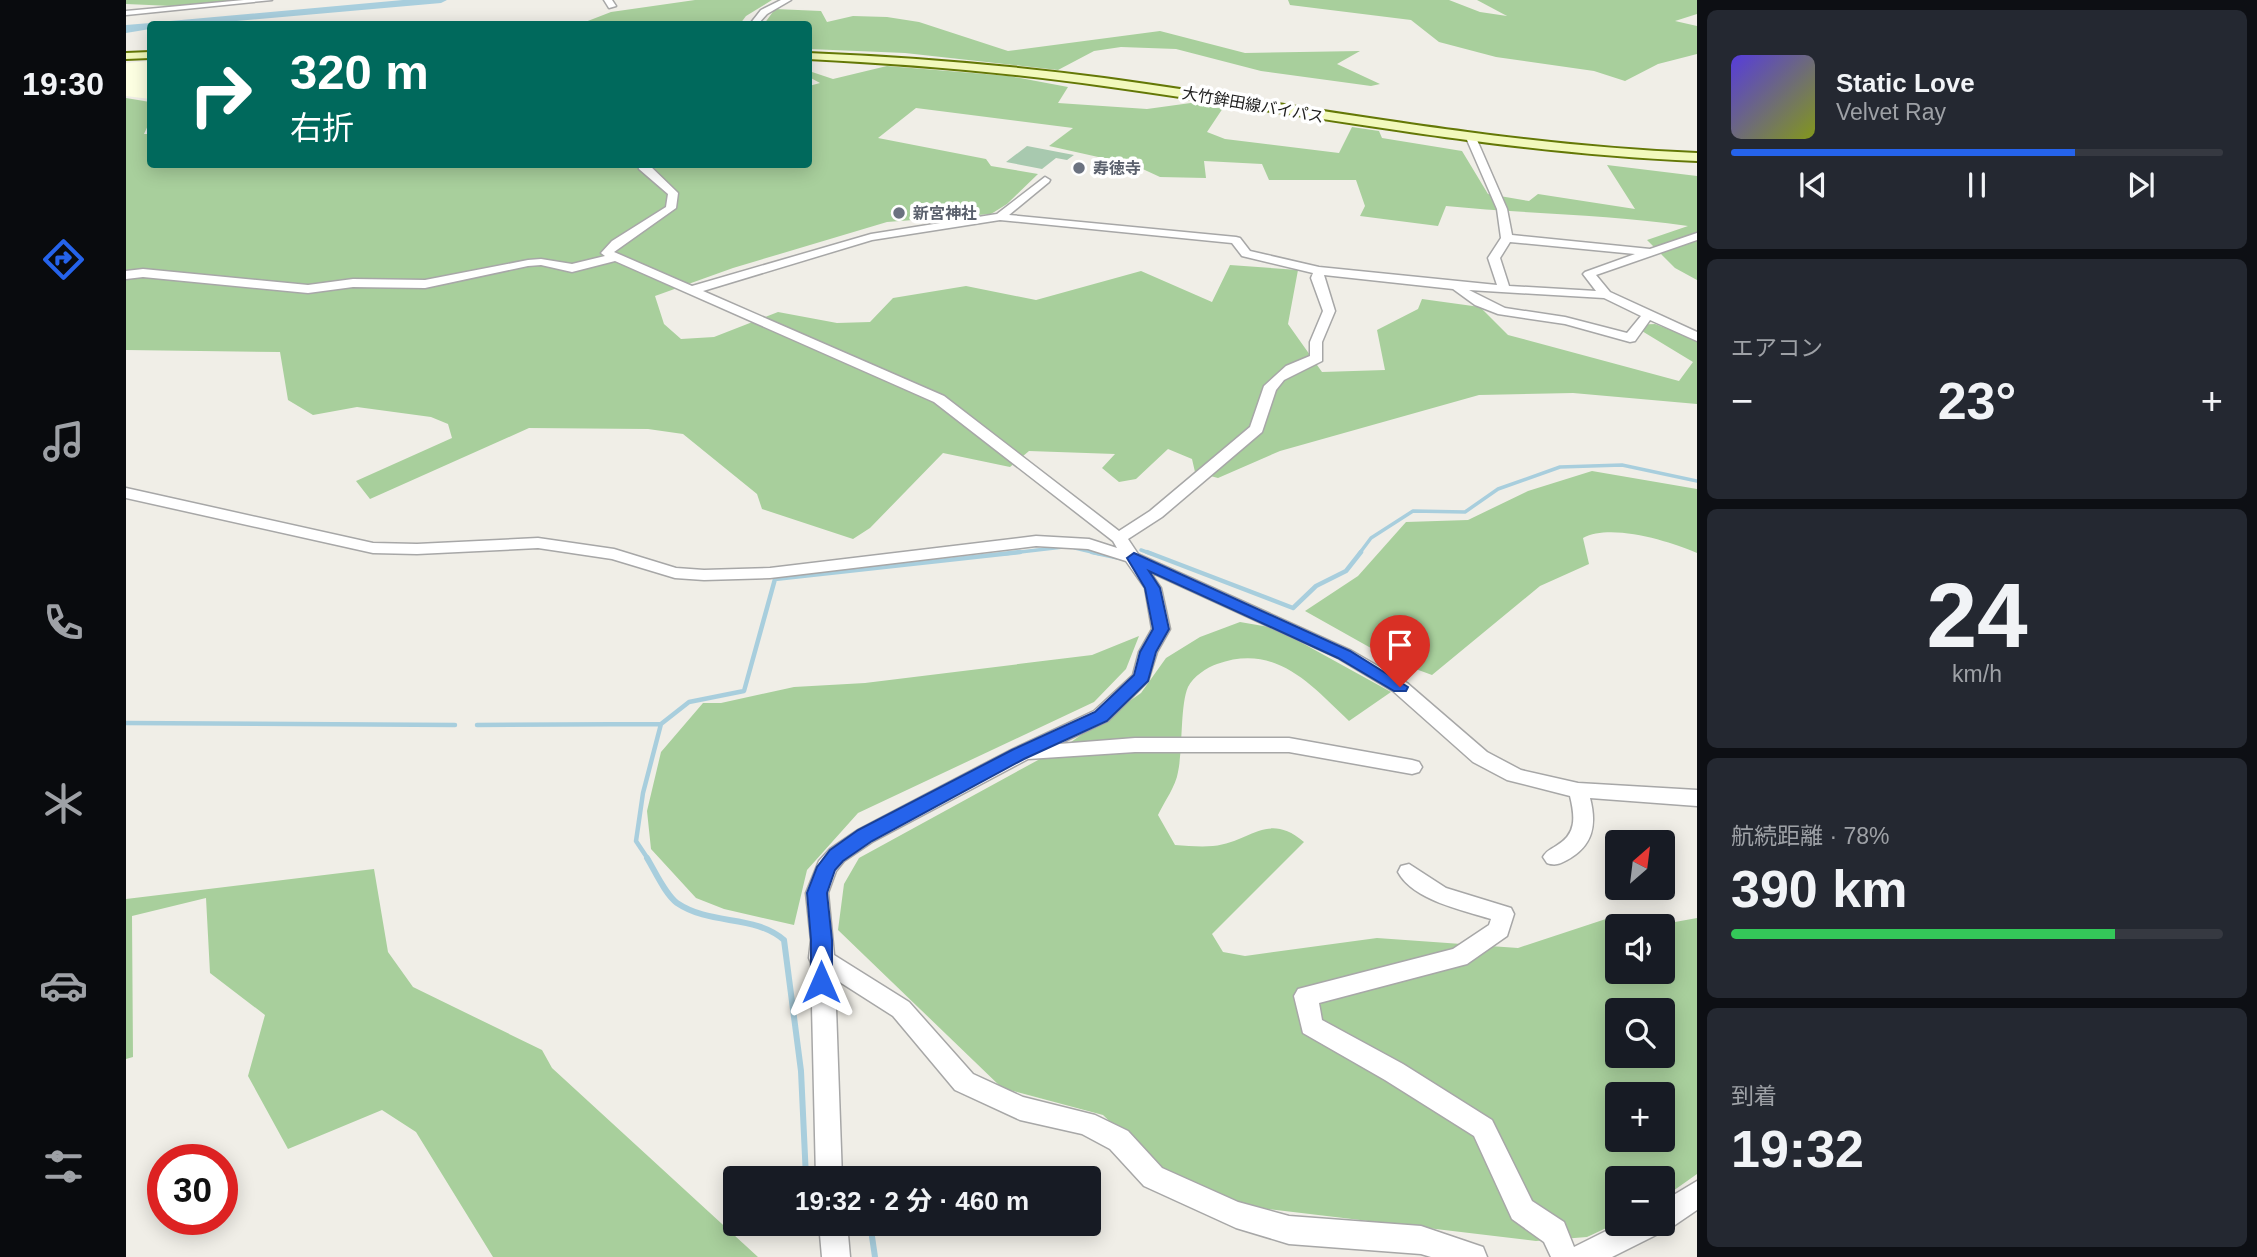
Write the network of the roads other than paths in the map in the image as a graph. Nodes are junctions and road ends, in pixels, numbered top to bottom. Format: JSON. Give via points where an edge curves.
{"nodes":[{"id":1,"x":268,"y":0,"type":"edge"},
{"id":2,"x":787,"y":0,"type":"edge"},
{"id":3,"x":126,"y":13,"type":"edge"},
{"id":4,"x":756,"y":21,"type":"edge"},
{"id":5,"x":147,"y":55,"type":"edge"},
{"id":6,"x":126,"y":56,"type":"edge"},
{"id":7,"x":812,"y":56,"type":"edge"},
{"id":8,"x":1472,"y":140,"type":"junction"},
{"id":9,"x":1697,"y":157,"type":"edge"},
{"id":10,"x":643,"y":168,"type":"edge"},
{"id":11,"x":1045,"y":180,"type":"dead end"},
{"id":12,"x":1000,"y":217,"type":"junction"},
{"id":13,"x":1697,"y":236,"type":"edge"},
{"id":14,"x":1507,"y":238,"type":"junction"},
{"id":15,"x":1650,"y":252,"type":"junction"},
{"id":16,"x":612,"y":258,"type":"junction"},
{"id":17,"x":1319,"y":271,"type":"junction"},
{"id":18,"x":126,"y":275,"type":"edge"},
{"id":19,"x":1455,"y":285,"type":"junction"},
{"id":20,"x":1504,"y":287,"type":"junction"},
{"id":21,"x":689,"y":291,"type":"junction"},
{"id":22,"x":1606,"y":295,"type":"junction"},
{"id":23,"x":1648,"y":315,"type":"junction"},
{"id":24,"x":1697,"y":337,"type":"edge"},
{"id":25,"x":126,"y":493,"type":"edge"},
{"id":26,"x":1119,"y":538,"type":"junction"},
{"id":27,"x":1134,"y":558,"type":"junction"},
{"id":28,"x":1018,"y":754,"type":"junction"},
{"id":29,"x":1412,"y":767,"type":"dead end"},
{"id":30,"x":1578,"y":790,"type":"junction"},
{"id":31,"x":1697,"y":798,"type":"edge"},
{"id":32,"x":1554,"y":857,"type":"dead end"},
{"id":33,"x":1409,"y":872,"type":"dead end"},
{"id":34,"x":820,"y":958,"type":"junction"},
{"id":35,"x":829,"y":1166,"type":"edge"},
{"id":36,"x":1697,"y":1194,"type":"edge"},
{"id":37,"x":1675,"y":1209,"type":"edge"},
{"id":38,"x":834,"y":1236,"type":"edge"},
{"id":39,"x":1625,"y":1236,"type":"edge"},
{"id":40,"x":836,"y":1257,"type":"edge"},
{"id":41,"x":1473,"y":1257,"type":"edge"},
{"id":42,"x":1564,"y":1257,"type":"edge"},
{"id":43,"x":1583,"y":1257,"type":"edge"}],
"edges":[{"from":1,"to":3,"type":"street","via":[[229,9]]},
{"from":2,"to":4,"type":"street"},
{"from":5,"to":6,"type":"main road"},
{"from":7,"to":8,"type":"main road","name":"大竹鉾田線バイパス","via":[[1064,76]]},
{"from":8,"to":9,"type":"main road","name":"大竹鉾田線バイパス"},
{"from":8,"to":14,"type":"street","via":[[1502,209]]},
{"from":10,"to":16,"type":"street","via":[[673,193],[671,208],[616,243],[607,253]]},
{"from":11,"to":12,"type":"street"},
{"from":12,"to":17,"type":"street","via":[[1236,240],[1246,254]]},
{"from":12,"to":21,"type":"street","via":[[871,237]]},
{"from":13,"to":15,"type":"street"},
{"from":14,"to":15,"type":"street"},
{"from":14,"to":20,"type":"street","via":[[1494,258]]},
{"from":15,"to":22,"type":"street","via":[[1589,274]]},
{"from":16,"to":18,"type":"street","via":[[572,268],[528,263],[425,284],[353,283],[308,289]]},
{"from":16,"to":21,"type":"street"},
{"from":17,"to":19,"type":"street"},
{"from":17,"to":26,"type":"street","via":[[1317,278],[1329,311],[1316,342],[1317,358],[1279,377],[1269,389],[1257,429],[1156,514]]},
{"from":19,"to":20,"type":"street"},
{"from":19,"to":23,"type":"street","via":[[1473,302],[1499,313],[1558,320],[1630,338]]},
{"from":20,"to":22,"type":"street"},
{"from":21,"to":26,"type":"street","via":[[939,399]]},
{"from":22,"to":23,"type":"street"},
{"from":23,"to":24,"type":"street"},
{"from":25,"to":27,"type":"street","via":[[373,548],[538,543],[614,554],[675,573],[704,575],[770,573],[1036,541],[1089,544]]},
{"from":26,"to":27,"type":"street"},
{"from":27,"to":28,"type":"street","via":[[1153,588],[1161,629],[1148,652],[1142,677],[1101,716]]},
{"from":27,"to":30,"type":"street","via":[[1344,654],[1400,687],[1480,757],[1514,775]]},
{"from":28,"to":29,"type":"street","via":[[1135,745],[1289,745]]},
{"from":28,"to":34,"type":"street","via":[[836,855],[817,893]]},
{"from":30,"to":31,"type":"street"},
{"from":30,"to":32,"type":"street","via":[[1586,821],[1580,839]]},
{"from":33,"to":42,"type":"street","via":[[1439,894],[1503,914],[1499,930],[1460,957],[1306,996],[1311,1026],[1483,1128],[1522,1210],[1554,1232]]},
{"from":34,"to":35,"type":"street"},
{"from":34,"to":41,"type":"street","via":[[901,1009],[964,1082],[1020,1108],[1086,1123],[1119,1140],[1153,1177],[1236,1215],[1289,1230],[1421,1240]]},
{"from":36,"to":37,"type":"street"},
{"from":38,"to":40,"type":"street"},
{"from":39,"to":43,"type":"street"}]}
